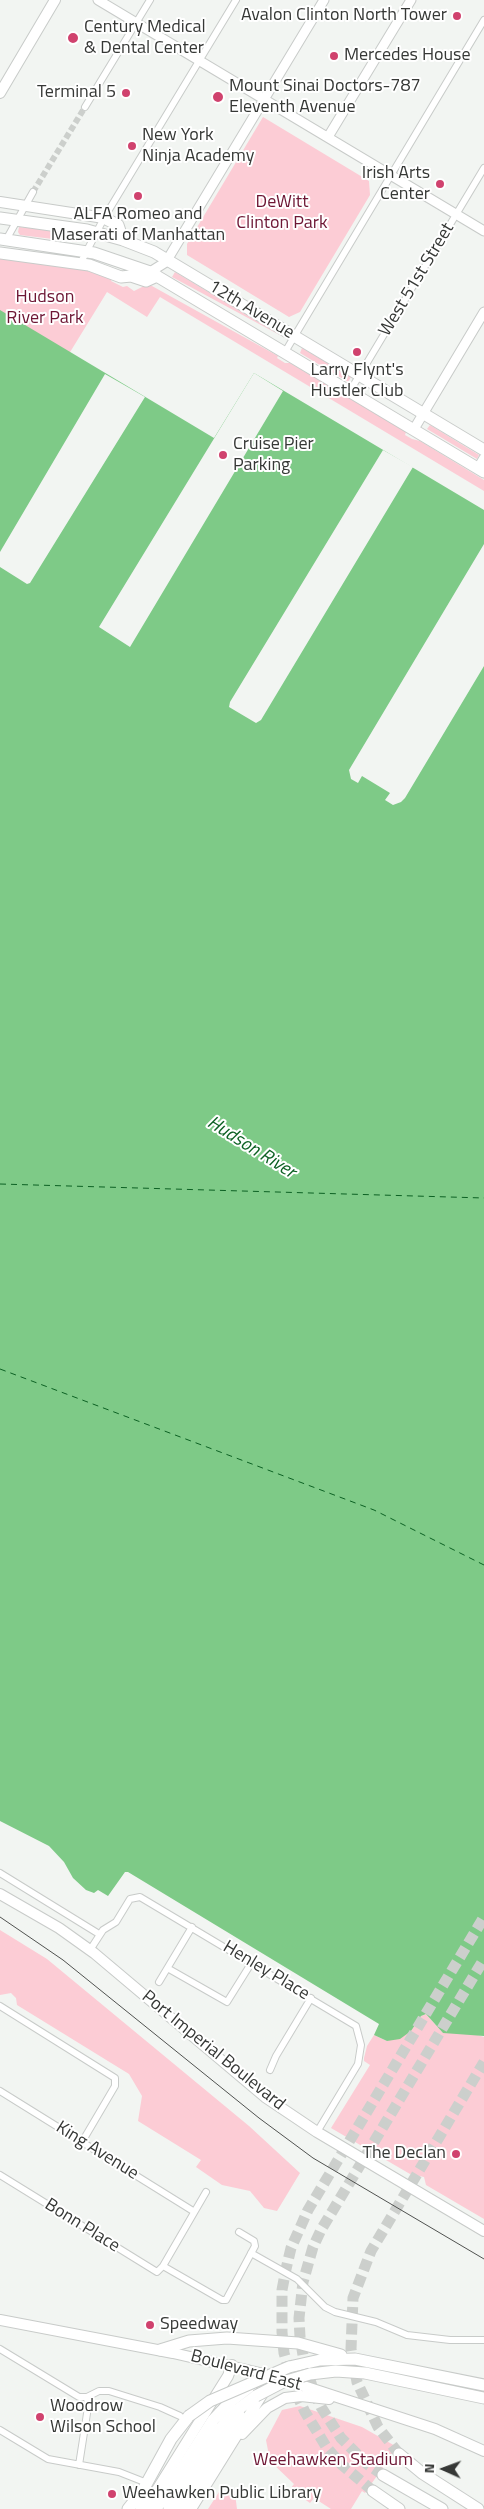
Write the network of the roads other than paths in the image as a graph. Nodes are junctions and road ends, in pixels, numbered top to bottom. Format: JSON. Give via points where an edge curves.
{"nodes":[{"id":1,"x":56,"y":0,"type":"edge"},
{"id":2,"x":98,"y":0,"type":"edge"},
{"id":3,"x":150,"y":0,"type":"edge"},
{"id":4,"x":236,"y":0,"type":"edge"},
{"id":5,"x":324,"y":0,"type":"edge"},
{"id":6,"x":411,"y":0,"type":"edge"},
{"id":7,"x":484,"y":20,"type":"edge"},
{"id":8,"x":136,"y":23,"type":"junction"},
{"id":9,"x":199,"y":60,"type":"junction"},
{"id":10,"x":0,"y":93,"type":"edge"},
{"id":11,"x":265,"y":99,"type":"junction"},
{"id":12,"x":85,"y":106,"type":"tunnel mouth"},
{"id":13,"x":328,"y":137,"type":"junction"},
{"id":14,"x":484,"y":168,"type":"edge"},
{"id":15,"x":392,"y":175,"type":"junction"},
{"id":16,"x":33,"y":192,"type":"tunnel mouth"},
{"id":17,"x":0,"y":202,"type":"edge"},
{"id":18,"x":26,"y":205,"type":"junction"},
{"id":19,"x":456,"y":214,"type":"junction"},
{"id":20,"x":0,"y":218,"type":"edge"},
{"id":21,"x":104,"y":218,"type":"junction"},
{"id":22,"x":18,"y":220,"type":"junction"},
{"id":23,"x":484,"y":231,"type":"edge"},
{"id":24,"x":97,"y":232,"type":"junction"},
{"id":25,"x":3,"y":240,"type":"edge"},
{"id":26,"x":123,"y":240,"type":"junction"},
{"id":27,"x":86,"y":251,"type":"junction"},
{"id":28,"x":0,"y":253,"type":"edge"},
{"id":29,"x":167,"y":259,"type":"junction"},
{"id":30,"x":80,"y":264,"type":"junction"},
{"id":31,"x":153,"y":274,"type":"junction"},
{"id":32,"x":484,"y":312,"type":"edge"},
{"id":33,"x":295,"y":336,"type":"junction"},
{"id":34,"x":285,"y":352,"type":"junction"},
{"id":35,"x":360,"y":375,"type":"junction"},
{"id":36,"x":350,"y":391,"type":"junction"},
{"id":37,"x":424,"y":413,"type":"junction"},
{"id":38,"x":414,"y":430,"type":"junction"},
{"id":39,"x":484,"y":450,"type":"edge"},
{"id":40,"x":482,"y":466,"type":"edge"},
{"id":41,"x":0,"y":1873,"type":"edge"},
{"id":42,"x":0,"y":1894,"type":"edge"},
{"id":43,"x":192,"y":1926,"type":"junction"},
{"id":44,"x":99,"y":1934,"type":"junction"},
{"id":45,"x":90,"y":1950,"type":"junction"},
{"id":46,"x":252,"y":1962,"type":"junction"},
{"id":47,"x":169,"y":1968,"type":"junction"},
{"id":48,"x":159,"y":1982,"type":"dead end"},
{"id":49,"x":311,"y":1998,"type":"junction"},
{"id":50,"x":0,"y":2006,"type":"edge"},
{"id":51,"x":270,"y":2070,"type":"dead end"},
{"id":52,"x":0,"y":2090,"type":"edge"},
{"id":53,"x":317,"y":2132,"type":"junction"},
{"id":54,"x":82,"y":2142,"type":"junction"},
{"id":55,"x":0,"y":2175,"type":"edge"},
{"id":56,"x":206,"y":2192,"type":"dead end"},
{"id":57,"x":193,"y":2211,"type":"junction"},
{"id":58,"x":484,"y":2230,"type":"edge"},
{"id":59,"x":239,"y":2232,"type":"dead end"},
{"id":60,"x":251,"y":2253,"type":"junction"},
{"id":61,"x":163,"y":2266,"type":"junction"},
{"id":62,"x":0,"y":2320,"type":"edge"},
{"id":63,"x":484,"y":2340,"type":"edge"},
{"id":64,"x":0,"y":2349,"type":"edge"},
{"id":65,"x":160,"y":2350,"type":"junction"},
{"id":66,"x":354,"y":2359,"type":"junction"},
{"id":67,"x":232,"y":2365,"type":"junction"},
{"id":68,"x":269,"y":2377,"type":"junction"},
{"id":69,"x":484,"y":2385,"type":"edge"},
{"id":70,"x":256,"y":2396,"type":"junction"},
{"id":71,"x":87,"y":2397,"type":"junction"},
{"id":72,"x":484,"y":2398,"type":"edge"},
{"id":73,"x":346,"y":2401,"type":"junction"},
{"id":74,"x":185,"y":2416,"type":"junction"},
{"id":75,"x":0,"y":2430,"type":"edge"},
{"id":76,"x":228,"y":2450,"type":"junction"},
{"id":77,"x":484,"y":2452,"type":"edge"},
{"id":78,"x":399,"y":2454,"type":"tunnel mouth"},
{"id":79,"x":79,"y":2465,"type":"junction"},
{"id":80,"x":383,"y":2475,"type":"tunnel mouth"},
{"id":81,"x":147,"y":2483,"type":"junction"},
{"id":82,"x":373,"y":2491,"type":"tunnel mouth"},
{"id":83,"x":410,"y":2492,"type":"junction"},
{"id":84,"x":128,"y":2509,"type":"edge"},
{"id":85,"x":141,"y":2509,"type":"edge"},
{"id":86,"x":145,"y":2509,"type":"edge"},
{"id":87,"x":156,"y":2509,"type":"edge"},
{"id":88,"x":169,"y":2509,"type":"edge"},
{"id":89,"x":180,"y":2509,"type":"edge"},
{"id":90,"x":191,"y":2509,"type":"edge"},
{"id":91,"x":399,"y":2509,"type":"edge"},
{"id":92,"x":429,"y":2509,"type":"edge"},
{"id":93,"x":442,"y":2509,"type":"edge"},
{"id":94,"x":478,"y":2509,"type":"edge"}],
"edges":[{"from":1,"to":10,"type":"main road"},
{"from":2,"to":8,"type":"main road"},
{"from":3,"to":8,"type":"street"},
{"from":4,"to":9,"type":"street"},
{"from":5,"to":11,"type":"main road"},
{"from":6,"to":13,"type":"main road"},
{"from":7,"to":15,"type":"street"},
{"from":8,"to":9,"type":"main road"},
{"from":8,"to":12,"type":"street"},
{"from":9,"to":11,"type":"main road"},
{"from":9,"to":21,"type":"street"},
{"from":11,"to":13,"type":"main road"},
{"from":11,"to":29,"type":"main road"},
{"from":13,"to":15,"type":"main road"},
{"from":14,"to":19,"type":"street","name":"West 51st Street"},
{"from":15,"to":19,"type":"main road"},
{"from":15,"to":33,"type":"street"},
{"from":16,"to":18,"type":"street"},
{"from":17,"to":18,"type":"main road"},
{"from":18,"to":21,"type":"main road"},
{"from":18,"to":22,"type":"street"},
{"from":19,"to":23,"type":"main road"},
{"from":19,"to":35,"type":"street","name":"West 51st Street"},
{"from":20,"to":22,"type":"highway","name":"12th Avenue"},
{"from":21,"to":24,"type":"street"},
{"from":21,"to":26,"type":"highway","via":[[118,225]]},
{"from":22,"to":24,"type":"highway","name":"12th Avenue"},
{"from":22,"to":25,"type":"street"},
{"from":24,"to":26,"type":"highway","name":"12th Avenue"},
{"from":24,"to":27,"type":"street"},
{"from":25,"to":27,"type":"highway","name":"12th Avenue"},
{"from":26,"to":29,"type":"highway","name":"12th Avenue"},
{"from":27,"to":30,"type":"street"},
{"from":27,"to":31,"type":"highway","name":"12th Avenue"},
{"from":28,"to":30,"type":"highway"},
{"from":29,"to":31,"type":"main road"},
{"from":29,"to":33,"type":"highway","name":"12th Avenue"},
{"from":30,"to":31,"type":"highway","via":[[146,281]]},
{"from":31,"to":34,"type":"highway","name":"12th Avenue"},
{"from":32,"to":37,"type":"main road"},
{"from":33,"to":34,"type":"street"},
{"from":33,"to":35,"type":"highway","name":"12th Avenue"},
{"from":34,"to":36,"type":"highway","name":"12th Avenue"},
{"from":35,"to":36,"type":"street","name":"West 51st Street"},
{"from":35,"to":37,"type":"highway","name":"12th Avenue"},
{"from":36,"to":38,"type":"highway","name":"12th Avenue"},
{"from":37,"to":38,"type":"main road"},
{"from":37,"to":39,"type":"highway","name":"12th Avenue"},
{"from":38,"to":40,"type":"highway","name":"12th Avenue"},
{"from":41,"to":44,"type":"street"},
{"from":42,"to":45,"type":"main road","name":"Port Imperial Boulevard","via":[[60,1928]]},
{"from":43,"to":44,"type":"street","name":"Henley Place","via":[[140,1897],[130,1900],[116,1922]]},
{"from":43,"to":46,"type":"street","name":"Henley Place"},
{"from":43,"to":47,"type":"street"},
{"from":44,"to":45,"type":"street","name":"Henley Place"},
{"from":45,"to":53,"type":"main road","name":"Port Imperial Boulevard","via":[[239,2077]]},
{"from":46,"to":47,"type":"street","via":[[227,2002]]},
{"from":46,"to":49,"type":"street","name":"Henley Place"},
{"from":47,"to":48,"type":"street"},
{"from":49,"to":51,"type":"street"},
{"from":49,"to":53,"type":"street","name":"Henley Place","via":[[356,2026],[361,2045],[358,2064]]},
{"from":50,"to":54,"type":"street","via":[[115,2078],[115,2086]]},
{"from":52,"to":54,"type":"street","name":"King Avenue"},
{"from":53,"to":58,"type":"main road","name":"Port Imperial Boulevard"},
{"from":54,"to":57,"type":"street","name":"King Avenue"},
{"from":55,"to":61,"type":"street","name":"Bonn Place","via":[[157,2272]]},
{"from":56,"to":57,"type":"street"},
{"from":57,"to":61,"type":"street"},
{"from":59,"to":60,"type":"street","via":[[255,2242]]},
{"from":60,"to":61,"type":"street","via":[[226,2300]]},
{"from":60,"to":63,"type":"street","via":[[297,2279],[324,2307],[335,2312],[376,2322],[407,2335]]},
{"from":62,"to":65,"type":"main road","name":"Boulevard East"},
{"from":64,"to":71,"type":"street","via":[[71,2394]]},
{"from":65,"to":66,"type":"highway","via":[[192,2341],[226,2338],[298,2343]]},
{"from":65,"to":67,"type":"main road","name":"Boulevard East"},
{"from":66,"to":68,"type":"highway","bridge":true,"via":[[320,2360],[289,2366]]},
{"from":66,"to":69,"type":"highway"},
{"from":67,"to":68,"type":"main road","name":"Boulevard East"},
{"from":67,"to":86,"type":"main road"},
{"from":68,"to":73,"type":"main road","name":"Boulevard East"},
{"from":68,"to":74,"type":"highway","bridge":true,"via":[[210,2401]]},
{"from":68,"to":76,"type":"main road"},
{"from":68,"to":87,"type":"highway","bridge":true,"via":[[231,2401],[213,2420]]},
{"from":70,"to":72,"type":"highway","bridge":true,"via":[[278,2384],[310,2374],[336,2371],[365,2372]]},
{"from":70,"to":88,"type":"highway","via":[[220,2429]]},
{"from":70,"to":89,"type":"highway","via":[[234,2424]]},
{"from":71,"to":74,"type":"street","via":[[108,2391]]},
{"from":71,"to":79,"type":"street"},
{"from":73,"to":76,"type":"main road","via":[[301,2396],[278,2401],[260,2415]]},
{"from":73,"to":77,"type":"main road","name":"Boulevard East","via":[[435,2429]]},
{"from":74,"to":81,"type":"highway"},
{"from":75,"to":79,"type":"street","via":[[44,2458]]},
{"from":76,"to":90,"type":"main road"},
{"from":78,"to":94,"type":"highway"},
{"from":79,"to":81,"type":"street","via":[[124,2473]]},
{"from":80,"to":83,"type":"highway"},
{"from":81,"to":84,"type":"highway"},
{"from":81,"to":85,"type":"highway"},
{"from":82,"to":91,"type":"highway"},
{"from":83,"to":92,"type":"highway"},
{"from":83,"to":93,"type":"highway"}]}
